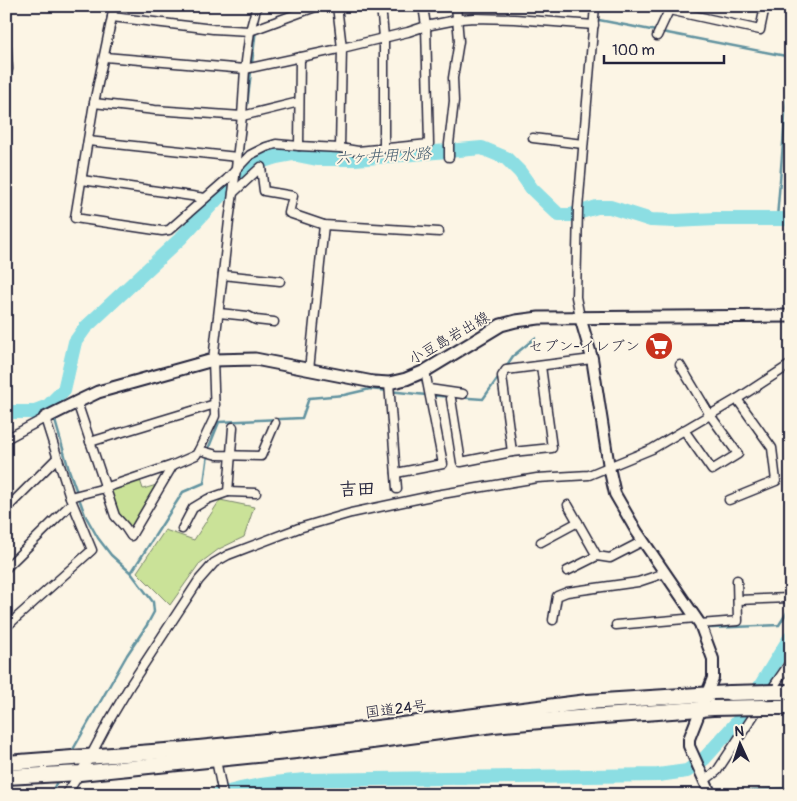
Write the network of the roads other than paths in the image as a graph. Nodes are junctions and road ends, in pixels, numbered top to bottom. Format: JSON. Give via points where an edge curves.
{"nodes":[{"id":1,"x":114,"y":6,"type":"edge"},
{"id":2,"x":318,"y":6,"type":"edge"},
{"id":3,"x":337,"y":6,"type":"edge"},
{"id":4,"x":381,"y":6,"type":"edge"},
{"id":5,"x":423,"y":6,"type":"edge"},
{"id":6,"x":456,"y":6,"type":"edge"},
{"id":7,"x":595,"y":6,"type":"edge"},
{"id":8,"x":765,"y":6,"type":"edge"},
{"id":9,"x":670,"y":8,"type":"edge"},
{"id":10,"x":256,"y":9,"type":"dead end"},
{"id":11,"x":112,"y":17,"type":"junction"},
{"id":12,"x":456,"y":20,"type":"junction"},
{"id":13,"x":594,"y":25,"type":"junction"},
{"id":14,"x":426,"y":26,"type":"junction"},
{"id":15,"x":250,"y":31,"type":"junction"},
{"id":16,"x":6,"y":36,"type":"edge"},
{"id":17,"x":657,"y":36,"type":"dead end"},
{"id":18,"x":384,"y":37,"type":"junction"},
{"id":19,"x":342,"y":48,"type":"junction"},
{"id":20,"x":105,"y":57,"type":"junction"},
{"id":21,"x":300,"y":57,"type":"junction"},
{"id":22,"x":245,"y":69,"type":"junction"},
{"id":23,"x":6,"y":75,"type":"edge"},
{"id":24,"x":299,"y":102,"type":"junction"},
{"id":25,"x":94,"y":103,"type":"junction"},
{"id":26,"x":242,"y":116,"type":"junction"},
{"id":27,"x":533,"y":138,"type":"dead end"},
{"id":28,"x":88,"y":141,"type":"junction"},
{"id":29,"x":583,"y":144,"type":"junction"},
{"id":30,"x":299,"y":146,"type":"junction"},
{"id":31,"x":340,"y":148,"type":"junction"},
{"id":32,"x":384,"y":148,"type":"junction"},
{"id":33,"x":237,"y":157,"type":"junction"},
{"id":34,"x":449,"y":157,"type":"dead end"},
{"id":35,"x":235,"y":171,"type":"junction"},
{"id":36,"x":82,"y":180,"type":"junction"},
{"id":37,"x":234,"y":194,"type":"junction"},
{"id":38,"x":205,"y":198,"type":"junction"},
{"id":39,"x":324,"y":224,"type":"junction"},
{"id":40,"x":439,"y":232,"type":"dead end"},
{"id":41,"x":223,"y":275,"type":"junction"},
{"id":42,"x":280,"y":281,"type":"dead end"},
{"id":43,"x":219,"y":313,"type":"junction"},
{"id":44,"x":791,"y":316,"type":"edge"},
{"id":45,"x":580,"y":317,"type":"junction"},
{"id":46,"x":274,"y":322,"type":"dead end"},
{"id":47,"x":213,"y":360,"type":"junction"},
{"id":48,"x":592,"y":360,"type":"junction"},
{"id":49,"x":791,"y":364,"type":"edge"},
{"id":50,"x":541,"y":366,"type":"junction"},
{"id":51,"x":680,"y":366,"type":"dead end"},
{"id":52,"x":309,"y":370,"type":"junction"},
{"id":53,"x":425,"y":371,"type":"junction"},
{"id":54,"x":389,"y":385,"type":"junction"},
{"id":55,"x":429,"y":394,"type":"junction"},
{"id":56,"x":463,"y":394,"type":"dead end"},
{"id":57,"x":737,"y":398,"type":"junction"},
{"id":58,"x":451,"y":399,"type":"dead end"},
{"id":59,"x":76,"y":402,"type":"junction"},
{"id":60,"x":215,"y":404,"type":"junction"},
{"id":61,"x":710,"y":414,"type":"junction"},
{"id":62,"x":45,"y":418,"type":"junction"},
{"id":63,"x":275,"y":423,"type":"dead end"},
{"id":64,"x":233,"y":427,"type":"dead end"},
{"id":65,"x":684,"y":430,"type":"junction"},
{"id":66,"x":6,"y":440,"type":"edge"},
{"id":67,"x":90,"y":442,"type":"junction"},
{"id":68,"x":205,"y":452,"type":"junction"},
{"id":69,"x":512,"y":452,"type":"junction"},
{"id":70,"x":231,"y":456,"type":"junction"},
{"id":71,"x":57,"y":458,"type":"junction"},
{"id":72,"x":173,"y":465,"type":"junction"},
{"id":73,"x":609,"y":467,"type":"junction"},
{"id":74,"x":396,"y":473,"type":"junction"},
{"id":75,"x":105,"y":488,"type":"junction"},
{"id":76,"x":397,"y":489,"type":"dead end"},
{"id":77,"x":228,"y":492,"type":"junction"},
{"id":78,"x":256,"y":493,"type":"dead end"},
{"id":79,"x":75,"y":498,"type":"junction"},
{"id":80,"x":729,"y":500,"type":"dead end"},
{"id":81,"x":568,"y":505,"type":"dead end"},
{"id":82,"x":6,"y":509,"type":"edge"},
{"id":83,"x":578,"y":522,"type":"junction"},
{"id":84,"x":182,"y":529,"type":"dead end"},
{"id":85,"x":643,"y":540,"type":"junction"},
{"id":86,"x":541,"y":542,"type":"dead end"},
{"id":87,"x":597,"y":556,"type":"junction"},
{"id":88,"x":6,"y":568,"type":"edge"},
{"id":89,"x":567,"y":571,"type":"dead end"},
{"id":90,"x":665,"y":572,"type":"junction"},
{"id":91,"x":737,"y":580,"type":"dead end"},
{"id":92,"x":789,"y":598,"type":"dead end"},
{"id":93,"x":738,"y":600,"type":"junction"},
{"id":94,"x":553,"y":620,"type":"dead end"},
{"id":95,"x":698,"y":621,"type":"junction"},
{"id":96,"x":616,"y":625,"type":"dead end"},
{"id":97,"x":6,"y":627,"type":"edge"},
{"id":98,"x":791,"y":661,"type":"edge"},
{"id":99,"x":791,"y":692,"type":"edge"},
{"id":100,"x":707,"y":694,"type":"junction"},
{"id":101,"x":791,"y":707,"type":"edge"},
{"id":102,"x":707,"y":708,"type":"junction"},
{"id":103,"x":90,"y":757,"type":"junction"},
{"id":104,"x":216,"y":760,"type":"junction"},
{"id":105,"x":6,"y":763,"type":"edge"},
{"id":106,"x":75,"y":773,"type":"junction"},
{"id":107,"x":703,"y":776,"type":"junction"},
{"id":108,"x":6,"y":777,"type":"edge"},
{"id":109,"x":66,"y":795,"type":"edge"},
{"id":110,"x":223,"y":795,"type":"edge"},
{"id":111,"x":711,"y":795,"type":"edge"}],
"edges":[{"from":1,"to":11,"type":"street"},
{"from":2,"to":15,"type":"street"},
{"from":3,"to":19,"type":"street"},
{"from":4,"to":18,"type":"street"},
{"from":5,"to":14,"type":"street"},
{"from":6,"to":12,"type":"street"},
{"from":7,"to":13,"type":"street"},
{"from":8,"to":9,"type":"street","via":[[760,30]]},
{"from":9,"to":17,"type":"street"},
{"from":10,"to":15,"type":"street"},
{"from":11,"to":15,"type":"street"},
{"from":11,"to":20,"type":"street"},
{"from":12,"to":13,"type":"street","via":[[515,19]]},
{"from":12,"to":14,"type":"street"},
{"from":12,"to":34,"type":"street","via":[[459,42],[453,78]]},
{"from":13,"to":29,"type":"street"},
{"from":14,"to":18,"type":"street"},
{"from":14,"to":32,"type":"street","via":[[428,144]]},
{"from":15,"to":22,"type":"street"},
{"from":16,"to":23,"type":"street"},
{"from":18,"to":19,"type":"street"},
{"from":18,"to":32,"type":"street"},
{"from":19,"to":21,"type":"street"},
{"from":19,"to":31,"type":"street"},
{"from":20,"to":22,"type":"street"},
{"from":20,"to":25,"type":"street"},
{"from":21,"to":22,"type":"street"},
{"from":21,"to":24,"type":"street"},
{"from":22,"to":26,"type":"street"},
{"from":24,"to":26,"type":"street"},
{"from":24,"to":30,"type":"street"},
{"from":25,"to":26,"type":"street"},
{"from":25,"to":28,"type":"street"},
{"from":26,"to":33,"type":"street"},
{"from":27,"to":29,"type":"street"},
{"from":28,"to":33,"type":"street"},
{"from":28,"to":36,"type":"street"},
{"from":29,"to":45,"type":"street","via":[[576,297]]},
{"from":30,"to":31,"type":"street"},
{"from":30,"to":35,"type":"street","via":[[276,144],[266,147],[250,156]]},
{"from":31,"to":32,"type":"street","via":[[358,151]]},
{"from":33,"to":35,"type":"street"},
{"from":35,"to":37,"type":"street"},
{"from":35,"to":38,"type":"street"},
{"from":36,"to":38,"type":"street"},
{"from":36,"to":38,"type":"street","via":[[76,218],[162,231],[169,230]]},
{"from":37,"to":39,"type":"street","via":[[261,168],[264,190],[293,196],[289,213]]},
{"from":37,"to":41,"type":"street"},
{"from":39,"to":40,"type":"street"},
{"from":39,"to":52,"type":"street"},
{"from":41,"to":42,"type":"street"},
{"from":41,"to":43,"type":"street"},
{"from":43,"to":46,"type":"street"},
{"from":43,"to":47,"type":"street"},
{"from":44,"to":45,"type":"main road","name":"小豆島岩出線"},
{"from":45,"to":48,"type":"street"},
{"from":45,"to":53,"type":"main road","name":"小豆島岩出線","via":[[539,318],[501,324]]},
{"from":47,"to":52,"type":"main road","name":"小豆島岩出線","via":[[255,359]]},
{"from":47,"to":59,"type":"main road","name":"小豆島岩出線","via":[[98,392]]},
{"from":47,"to":60,"type":"street"},
{"from":48,"to":50,"type":"street"},
{"from":48,"to":73,"type":"street"},
{"from":49,"to":57,"type":"street"},
{"from":50,"to":69,"type":"street","via":[[506,370],[502,376]]},
{"from":50,"to":69,"type":"street","via":[[552,448]]},
{"from":51,"to":61,"type":"street"},
{"from":52,"to":54,"type":"main road","name":"小豆島岩出線"},
{"from":53,"to":54,"type":"main road","name":"小豆島岩出線"},
{"from":53,"to":55,"type":"street"},
{"from":54,"to":74,"type":"street"},
{"from":55,"to":56,"type":"street"},
{"from":55,"to":74,"type":"street","via":[[443,464]]},
{"from":57,"to":61,"type":"street"},
{"from":57,"to":80,"type":"street","via":[[772,448],[776,481]]},
{"from":58,"to":69,"type":"street","via":[[461,462]]},
{"from":59,"to":62,"type":"main road","name":"小豆島岩出線"},
{"from":59,"to":67,"type":"street"},
{"from":60,"to":67,"type":"street"},
{"from":60,"to":68,"type":"street"},
{"from":61,"to":65,"type":"street"},
{"from":61,"to":65,"type":"street","via":[[738,454],[712,470]]},
{"from":62,"to":66,"type":"street"},
{"from":62,"to":71,"type":"street"},
{"from":63,"to":70,"type":"street","via":[[261,456]]},
{"from":64,"to":70,"type":"street"},
{"from":65,"to":73,"type":"street","via":[[652,449]]},
{"from":67,"to":75,"type":"street"},
{"from":68,"to":70,"type":"street"},
{"from":68,"to":72,"type":"street"},
{"from":70,"to":77,"type":"street"},
{"from":71,"to":79,"type":"street"},
{"from":71,"to":82,"type":"street"},
{"from":72,"to":75,"type":"street"},
{"from":72,"to":75,"type":"street","via":[[131,536],[115,516]]},
{"from":73,"to":85,"type":"street","via":[[615,494]]},
{"from":73,"to":103,"type":"street","via":[[589,475],[537,478],[436,495],[351,514],[299,528],[228,555],[199,580],[131,684]]},
{"from":74,"to":76,"type":"street"},
{"from":75,"to":79,"type":"street"},
{"from":77,"to":78,"type":"street"},
{"from":77,"to":84,"type":"street","via":[[193,508]]},
{"from":79,"to":88,"type":"street"},
{"from":79,"to":97,"type":"street","via":[[92,550]]},
{"from":81,"to":83,"type":"street"},
{"from":83,"to":86,"type":"street"},
{"from":83,"to":87,"type":"street"},
{"from":85,"to":87,"type":"street","via":[[610,558]]},
{"from":85,"to":90,"type":"street"},
{"from":87,"to":89,"type":"street"},
{"from":90,"to":94,"type":"street","via":[[638,582],[556,596]]},
{"from":90,"to":95,"type":"street"},
{"from":91,"to":93,"type":"street"},
{"from":92,"to":93,"type":"street"},
{"from":93,"to":95,"type":"street","via":[[738,621]]},
{"from":95,"to":96,"type":"street"},
{"from":95,"to":100,"type":"street","via":[[713,659],[713,678]]},
{"from":98,"to":107,"type":"street","via":[[717,771]]},
{"from":99,"to":100,"type":"highway","name":"国道24号","bridge":true},
{"from":100,"to":102,"type":"street"},
{"from":100,"to":103,"type":"highway","name":"国道24号","via":[[587,702],[305,737]]},
{"from":101,"to":102,"type":"highway","name":"国道24号","bridge":true},
{"from":102,"to":104,"type":"highway","name":"国道24号","via":[[494,725]]},
{"from":102,"to":107,"type":"street","via":[[689,739]]},
{"from":103,"to":105,"type":"highway","name":"国道24号"},
{"from":103,"to":106,"type":"street"},
{"from":104,"to":106,"type":"highway","name":"国道24号"},
{"from":104,"to":110,"type":"street"},
{"from":106,"to":108,"type":"highway","name":"国道24号"},
{"from":106,"to":109,"type":"street"},
{"from":107,"to":111,"type":"street"}]}
